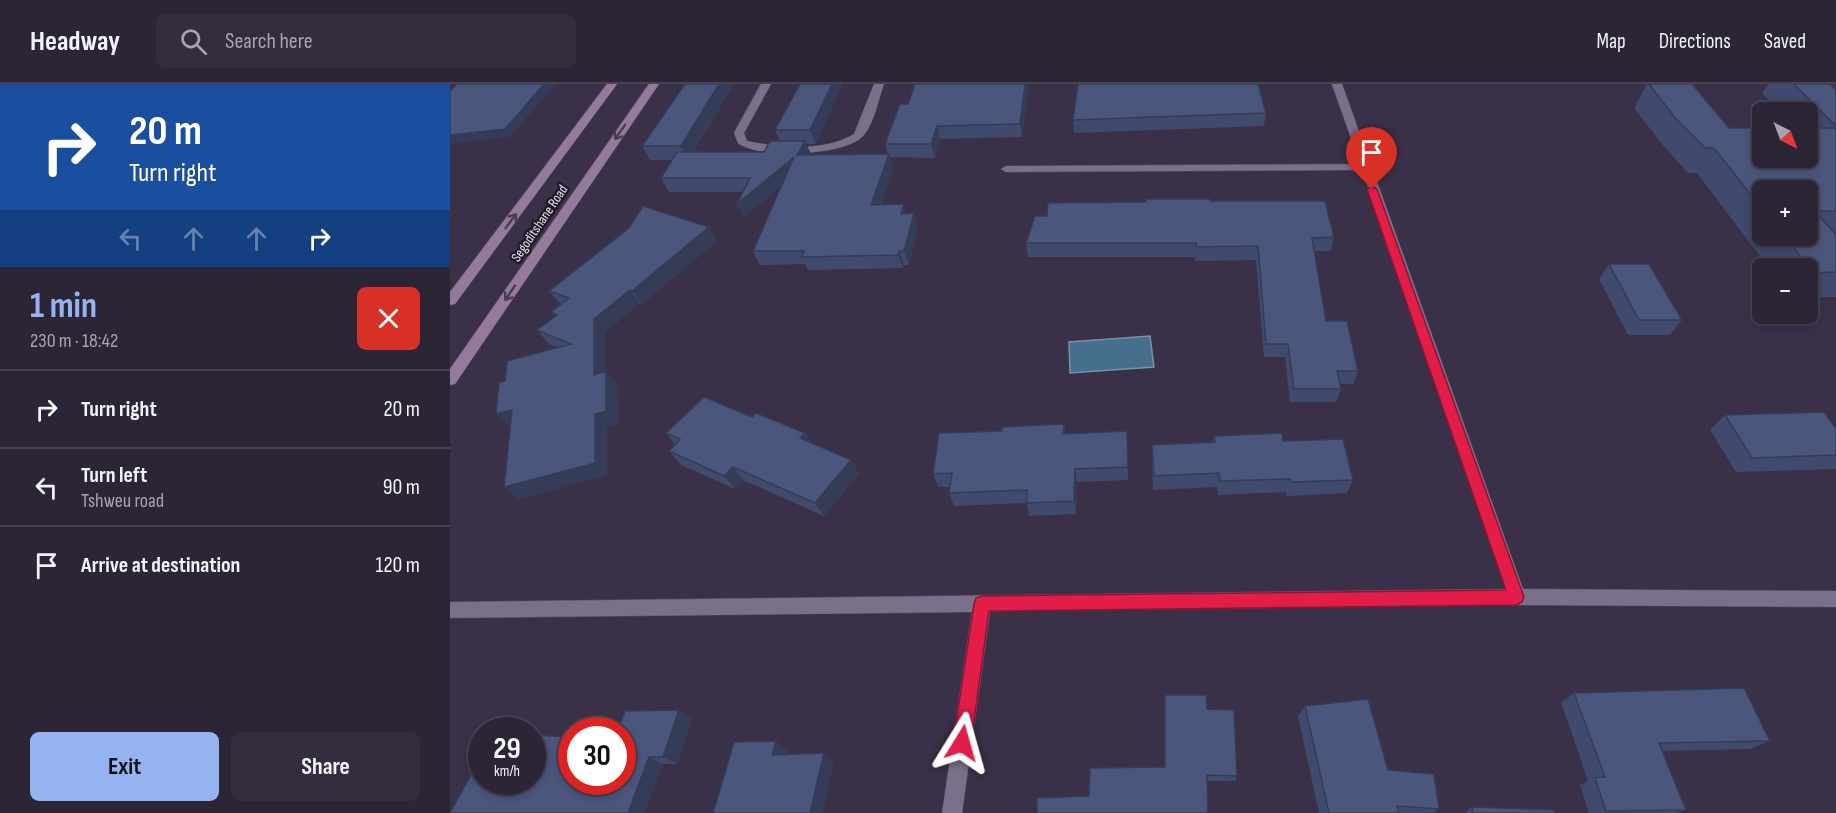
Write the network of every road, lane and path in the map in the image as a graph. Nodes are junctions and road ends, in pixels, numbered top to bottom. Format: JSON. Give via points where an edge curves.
{"nodes":[{"id":1,"x":612,"y":84,"type":"edge"},
{"id":2,"x":654,"y":84,"type":"edge"},
{"id":3,"x":766,"y":84,"type":"edge"},
{"id":4,"x":879,"y":84,"type":"edge"},
{"id":5,"x":1337,"y":84,"type":"edge"},
{"id":6,"x":1365,"y":167,"type":"junction"},
{"id":7,"x":1006,"y":169,"type":"dead end"},
{"id":8,"x":450,"y":301,"type":"edge"},
{"id":9,"x":450,"y":380,"type":"edge"},
{"id":10,"x":1516,"y":597,"type":"junction"},
{"id":11,"x":1836,"y":598,"type":"edge"},
{"id":12,"x":982,"y":604,"type":"junction"},
{"id":13,"x":450,"y":610,"type":"edge"},
{"id":14,"x":952,"y":813,"type":"edge"}],
"edges":[{"from":8,"to":1,"type":"main road","name":"Segoditshane Road","one_way":true},
{"from":2,"to":9,"type":"main road","name":"Segoditshane Road","one_way":true},
{"from":3,"to":4,"type":"street","via":[[739,133],[742,143],[760,148],[830,148],[848,144],[860,135]]},
{"from":5,"to":6,"type":"street"},
{"from":6,"to":7,"type":"street"},
{"from":6,"to":10,"type":"street"},
{"from":10,"to":11,"type":"street"},
{"from":10,"to":12,"type":"street"},
{"from":12,"to":13,"type":"street"},
{"from":12,"to":14,"type":"street"}]}
